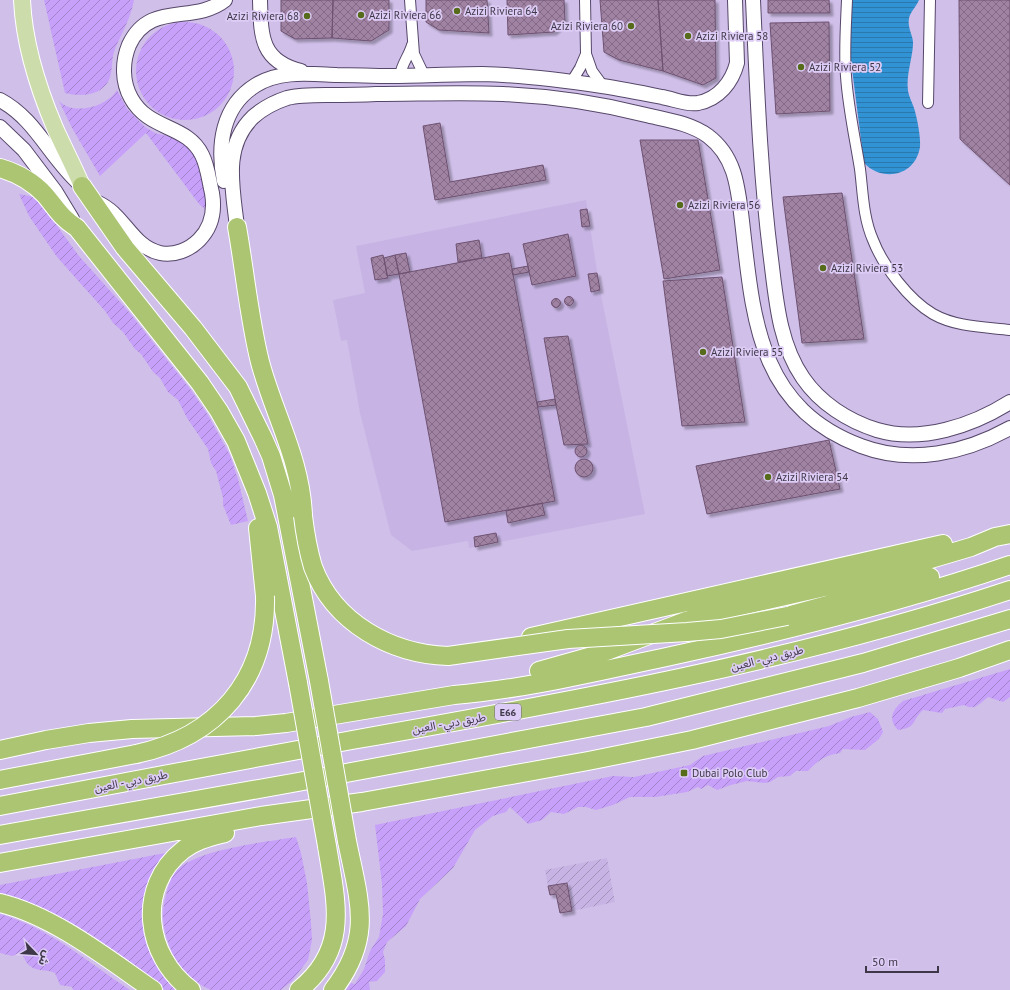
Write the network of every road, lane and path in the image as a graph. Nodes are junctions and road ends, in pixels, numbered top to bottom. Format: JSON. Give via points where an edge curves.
{"nodes":[{"id":1,"x":22,"y":0,"type":"edge"},
{"id":2,"x":225,"y":0,"type":"edge"},
{"id":3,"x":260,"y":0,"type":"edge"},
{"id":4,"x":410,"y":0,"type":"edge"},
{"id":5,"x":584,"y":0,"type":"edge"},
{"id":6,"x":735,"y":0,"type":"edge"},
{"id":7,"x":753,"y":0,"type":"edge"},
{"id":8,"x":847,"y":0,"type":"edge"},
{"id":9,"x":930,"y":0,"type":"edge"},
{"id":10,"x":412,"y":46,"type":"junction"},
{"id":11,"x":586,"y":54,"type":"junction"},
{"id":12,"x":312,"y":74,"type":"junction"},
{"id":13,"x":424,"y":75,"type":"junction"},
{"id":14,"x":400,"y":76,"type":"junction"},
{"id":15,"x":572,"y":81,"type":"junction"},
{"id":16,"x":603,"y":86,"type":"junction"},
{"id":17,"x":0,"y":100,"type":"edge"},
{"id":18,"x":928,"y":103,"type":"dead end"},
{"id":19,"x":0,"y":127,"type":"edge"},
{"id":20,"x":0,"y":168,"type":"edge"},
{"id":21,"x":87,"y":194,"type":"junction"},
{"id":22,"x":237,"y":227,"type":"junction"},
{"id":23,"x":77,"y":228,"type":"junction"},
{"id":24,"x":1010,"y":330,"type":"edge"},
{"id":25,"x":238,"y":387,"type":"junction"},
{"id":26,"x":1010,"y":402,"type":"edge"},
{"id":27,"x":1010,"y":428,"type":"edge"},
{"id":28,"x":257,"y":493,"type":"junction"},
{"id":29,"x":303,"y":516,"type":"junction"},
{"id":30,"x":1003,"y":536,"type":"edge"},
{"id":31,"x":1010,"y":555,"type":"edge"},
{"id":32,"x":1010,"y":565,"type":"edge"},
{"id":33,"x":1010,"y":590,"type":"edge"},
{"id":34,"x":1010,"y":619,"type":"edge"},
{"id":35,"x":1010,"y":650,"type":"edge"},
{"id":36,"x":478,"y":652,"type":"junction"},
{"id":37,"x":1010,"y":661,"type":"edge"},
{"id":38,"x":959,"y":668,"type":"junction"},
{"id":39,"x":454,"y":695,"type":"junction"},
{"id":40,"x":0,"y":750,"type":"edge"},
{"id":41,"x":0,"y":780,"type":"edge"},
{"id":42,"x":0,"y":806,"type":"edge"},
{"id":43,"x":261,"y":816,"type":"junction"},
{"id":44,"x":0,"y":835,"type":"edge"},
{"id":45,"x":0,"y":863,"type":"edge"},
{"id":46,"x":0,"y":903,"type":"edge"},
{"id":47,"x":153,"y":990,"type":"edge"},
{"id":48,"x":191,"y":990,"type":"edge"},
{"id":49,"x":299,"y":990,"type":"edge"},
{"id":50,"x":333,"y":990,"type":"edge"}],
"edges":[{"from":1,"to":21,"type":"main road","via":[[29,48],[39,87],[55,128]]},
{"from":2,"to":21,"type":"street","via":[[199,12],[155,18],[134,36],[124,60],[126,87],[140,110],[154,121],[186,136],[203,156],[214,208],[206,231],[196,243],[185,250],[172,253],[153,251],[140,243],[115,215]]},
{"from":3,"to":12,"type":"street","via":[[262,34],[270,54],[289,68]]},
{"from":4,"to":10,"type":"street"},
{"from":5,"to":11,"type":"street"},
{"from":6,"to":16,"type":"street","via":[[737,63],[730,80],[717,94],[690,104]]},
{"from":7,"to":26,"type":"street","via":[[764,207],[779,316],[786,343],[802,378],[821,398],[844,416],[870,428],[898,434],[958,426],[987,416]]},
{"from":8,"to":24,"type":"street","via":[[846,78],[865,215],[873,242],[891,272],[932,313],[958,323]]},
{"from":9,"to":18,"type":"street"},
{"from":10,"to":13,"type":"street"},
{"from":10,"to":14,"type":"street"},
{"from":11,"to":15,"type":"street"},
{"from":11,"to":16,"type":"street","via":[[592,71]]},
{"from":12,"to":14,"type":"street"},
{"from":12,"to":22,"type":"street","via":[[284,75],[265,80],[248,90],[230,111],[222,134],[222,161],[227,193]]},
{"from":13,"to":14,"type":"street"},
{"from":13,"to":15,"type":"street","via":[[515,75]]},
{"from":15,"to":16,"type":"street"},
{"from":17,"to":21,"type":"street","via":[[26,119],[64,169]]},
{"from":19,"to":23,"type":"street","via":[[24,150],[63,203]]},
{"from":20,"to":23,"type":"highway","via":[[35,185],[58,213]]},
{"from":21,"to":25,"type":"highway","via":[[125,248],[193,328]]},
{"from":22,"to":27,"type":"street","via":[[231,170],[235,145],[254,116],[270,105],[289,98],[325,95],[504,94],[578,101],[679,122],[713,140],[728,157],[732,166],[738,189],[758,330],[774,371],[801,409],[824,428],[843,439],[866,448],[898,455],[948,453]]},
{"from":22,"to":29,"type":"highway","via":[[256,344],[267,385],[292,453],[301,486]]},
{"from":23,"to":28,"type":"highway","via":[[210,396],[236,441]]},
{"from":25,"to":29,"type":"highway","via":[[261,416],[284,462]]},
{"from":25,"to":50,"type":"highway","bridge":true,"via":[[271,456],[290,528],[358,896],[360,931],[356,948],[351,963]]},
{"from":28,"to":41,"type":"highway","bridge":true,"via":[[265,596],[264,625],[259,649],[246,678],[229,704],[210,722],[187,737],[162,748]]},
{"from":28,"to":49,"type":"highway","bridge":true,"via":[[270,534],[336,899],[336,927],[328,953],[314,975]]},
{"from":29,"to":36,"type":"highway","bridge":true,"via":[[310,556],[319,580],[333,602],[356,624],[396,646],[432,656]]},
{"from":30,"to":36,"type":"highway","bridge":true,"via":[[968,538],[501,644]]},
{"from":30,"to":39,"type":"highway","via":[[873,576],[686,621],[569,664],[483,684]]},
{"from":31,"to":36,"type":"highway","bridge":true,"via":[[787,616],[721,629],[568,639]]},
{"from":32,"to":39,"type":"highway","via":[[873,607],[751,638],[622,667]]},
{"from":33,"to":42,"type":"highway","name":"طريق دبي - العين","number":"E66","via":[[898,625],[742,665],[606,694]]},
{"from":34,"to":44,"type":"highway","via":[[863,663],[646,717]]},
{"from":35,"to":38,"type":"highway"},
{"from":37,"to":38,"type":"highway"},
{"from":38,"to":43,"type":"highway","via":[[858,698],[692,740],[362,802]]},
{"from":39,"to":40,"type":"highway","via":[[286,723],[89,733]]},
{"from":43,"to":45,"type":"highway"},
{"from":43,"to":48,"type":"highway","via":[[234,830],[194,842],[174,857],[160,877],[152,901],[153,930],[164,960],[172,973]]},
{"from":46,"to":47,"type":"highway","via":[[54,925]]}]}
